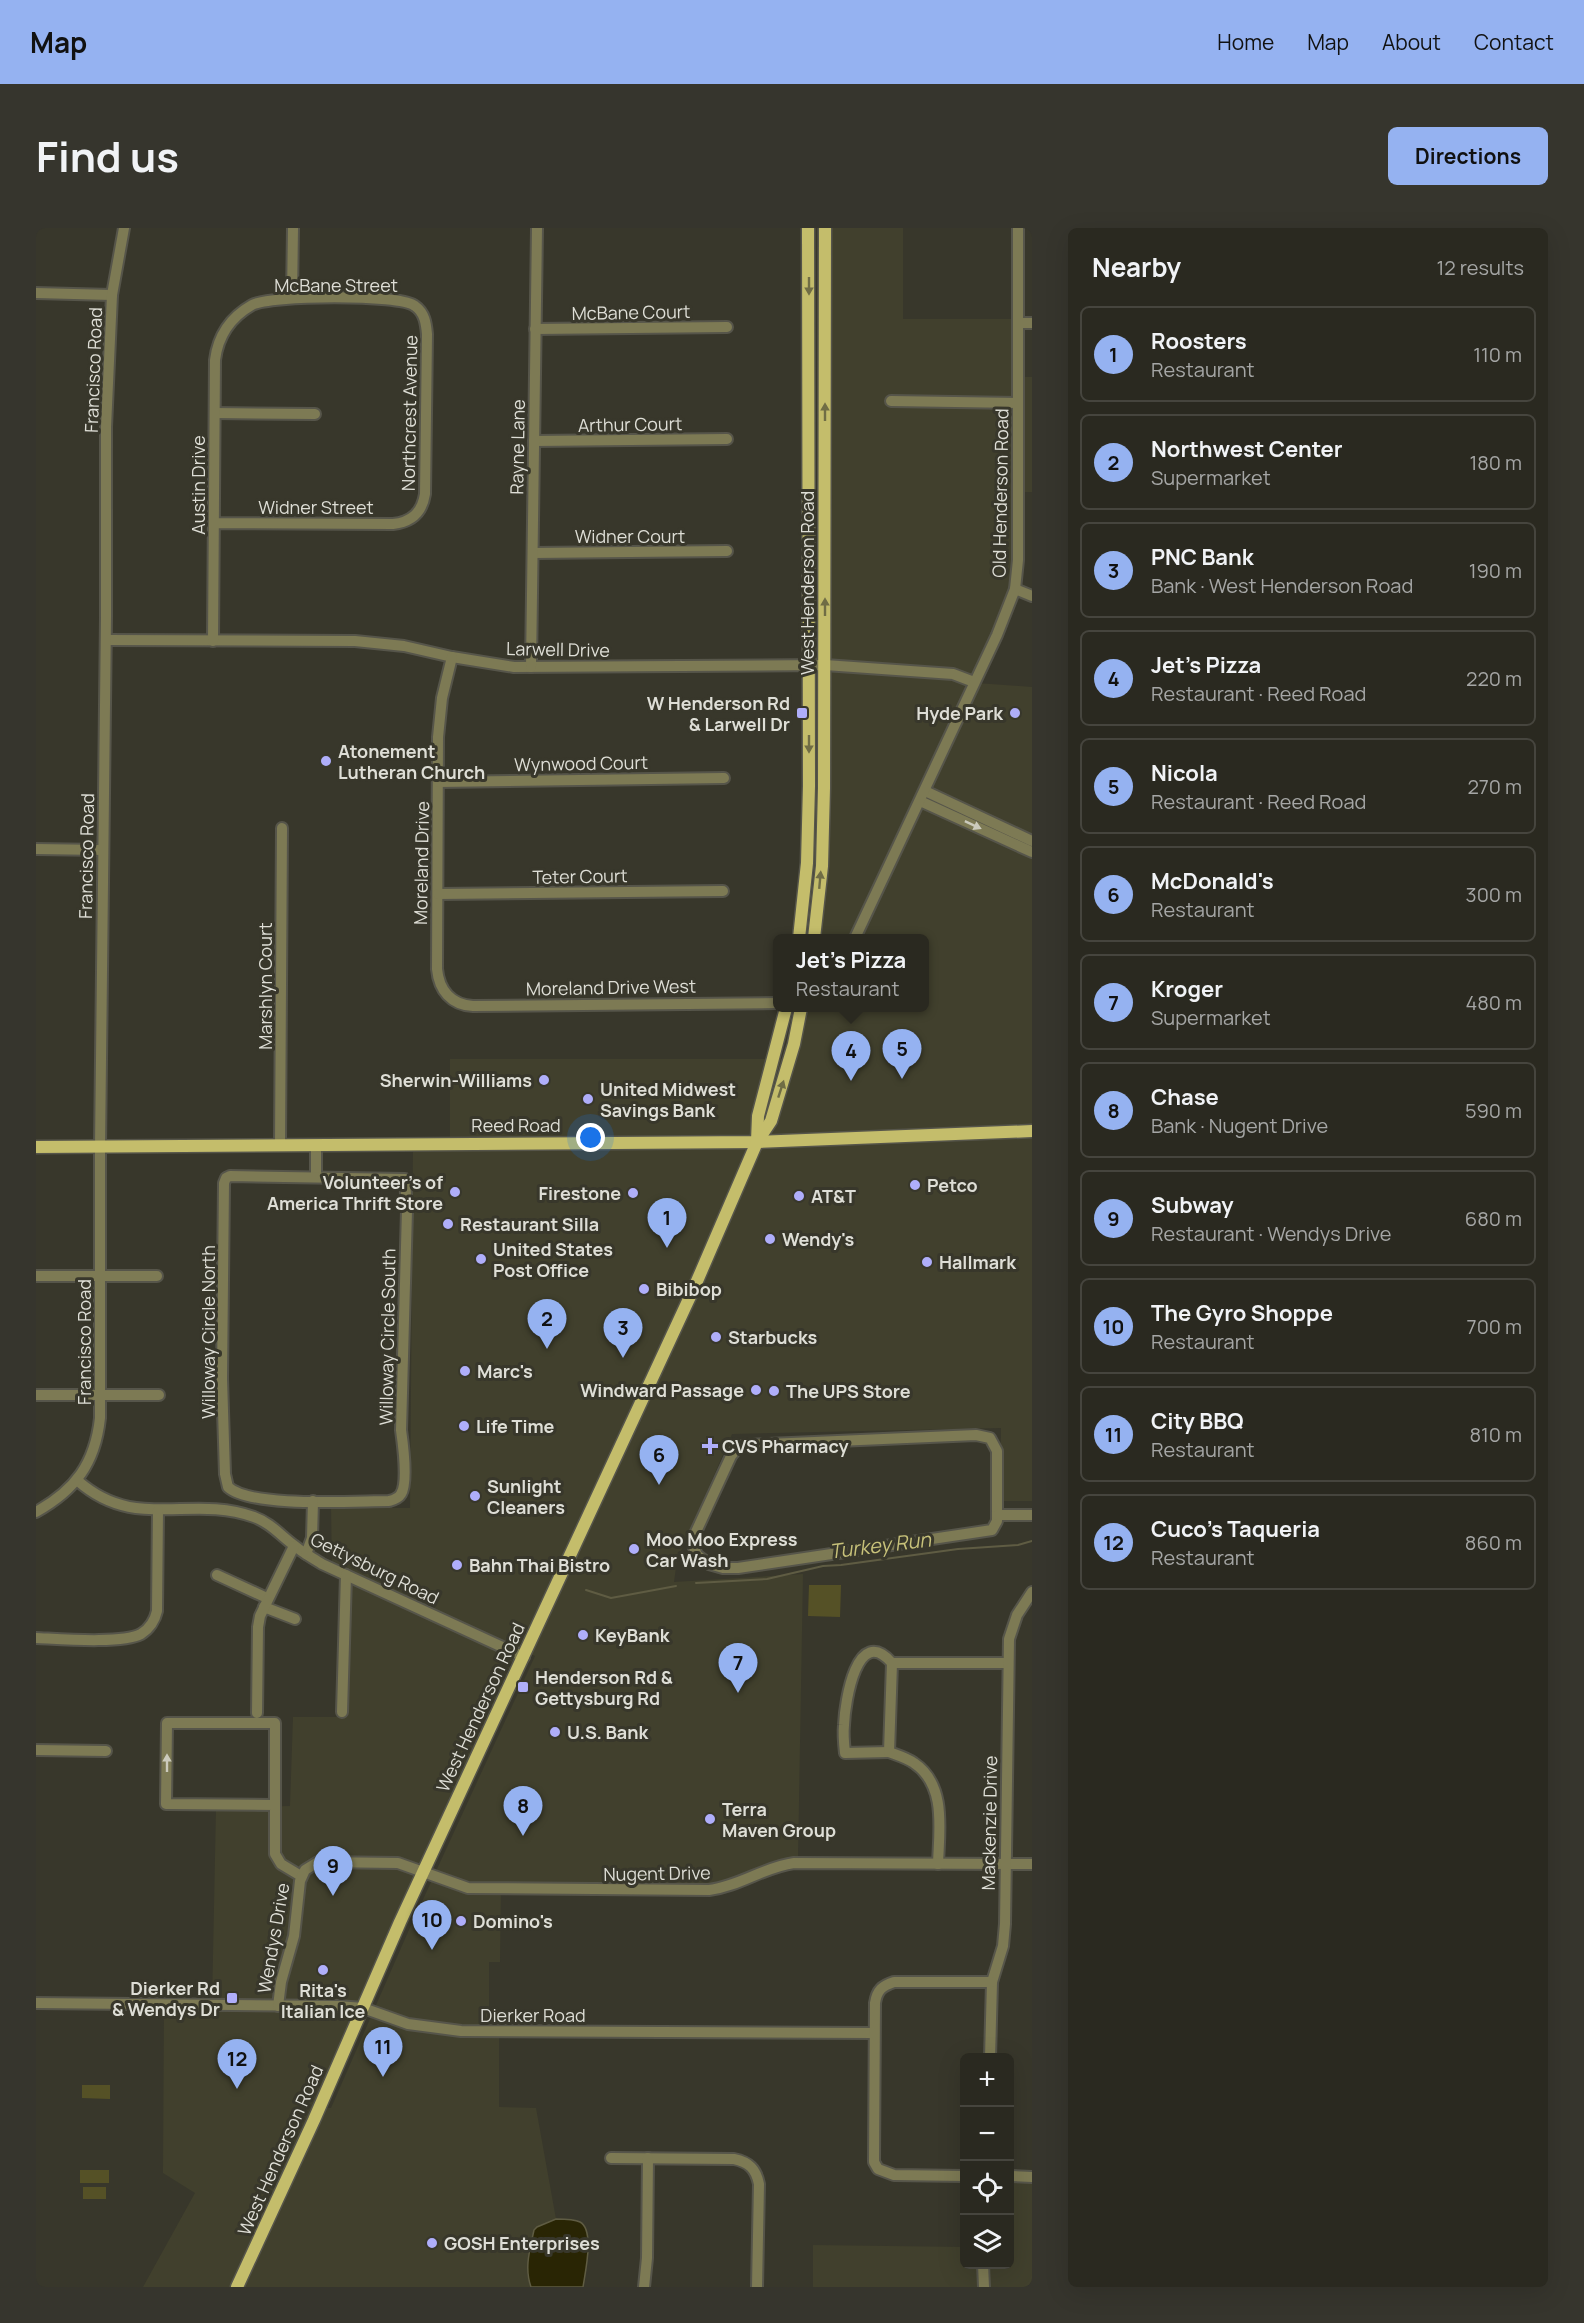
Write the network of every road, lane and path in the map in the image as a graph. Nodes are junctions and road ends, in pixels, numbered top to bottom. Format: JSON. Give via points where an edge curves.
{"nodes":[{"id":1,"x":124,"y":228,"type":"edge"},
{"id":2,"x":293,"y":228,"type":"edge"},
{"id":3,"x":537,"y":228,"type":"edge"},
{"id":4,"x":808,"y":228,"type":"edge"},
{"id":5,"x":825,"y":228,"type":"edge"},
{"id":6,"x":1018,"y":228,"type":"edge"},
{"id":7,"x":36,"y":293,"type":"edge"},
{"id":8,"x":112,"y":295,"type":"junction"},
{"id":9,"x":292,"y":298,"type":"junction"},
{"id":10,"x":420,"y":310,"type":"joint"},
{"id":11,"x":1018,"y":323,"type":"junction"},
{"id":12,"x":1032,"y":323,"type":"edge"},
{"id":13,"x":727,"y":327,"type":"dead end"},
{"id":14,"x":535,"y":329,"type":"junction"},
{"id":15,"x":224,"y":331,"type":"joint"},
{"id":16,"x":891,"y":402,"type":"dead end"},
{"id":17,"x":1018,"y":403,"type":"junction"},
{"id":18,"x":215,"y":412,"type":"junction"},
{"id":19,"x":315,"y":414,"type":"dead end"},
{"id":20,"x":728,"y":439,"type":"dead end"},
{"id":21,"x":534,"y":441,"type":"junction"},
{"id":22,"x":415,"y":516,"type":"joint"},
{"id":23,"x":214,"y":523,"type":"junction"},
{"id":24,"x":727,"y":551,"type":"dead end"},
{"id":25,"x":533,"y":553,"type":"junction"},
{"id":26,"x":1016,"y":590,"type":"junction"},
{"id":27,"x":1032,"y":596,"type":"edge"},
{"id":28,"x":106,"y":640,"type":"junction"},
{"id":29,"x":213,"y":640,"type":"junction"},
{"id":30,"x":452,"y":657,"type":"junction"},
{"id":31,"x":809,"y":665,"type":"junction"},
{"id":32,"x":825,"y":665,"type":"junction"},
{"id":33,"x":531,"y":667,"type":"junction"},
{"id":34,"x":974,"y":682,"type":"junction"},
{"id":35,"x":724,"y":778,"type":"dead end"},
{"id":36,"x":438,"y":782,"type":"junction"},
{"id":37,"x":922,"y":796,"type":"junction"},
{"id":38,"x":282,"y":828,"type":"dead end"},
{"id":39,"x":1032,"y":841,"type":"edge"},
{"id":40,"x":36,"y":849,"type":"edge"},
{"id":41,"x":103,"y":850,"type":"junction"},
{"id":42,"x":1032,"y":852,"type":"edge"},
{"id":43,"x":723,"y":891,"type":"dead end"},
{"id":44,"x":438,"y":894,"type":"junction"},
{"id":45,"x":799,"y":934,"type":"edge"},
{"id":46,"x":815,"y":934,"type":"edge"},
{"id":47,"x":857,"y":934,"type":"edge"},
{"id":48,"x":447,"y":995,"type":"joint"},
{"id":49,"x":773,"y":1003,"type":"edge"},
{"id":50,"x":785,"y":1012,"type":"edge"},
{"id":51,"x":800,"y":1012,"type":"edge"},
{"id":52,"x":808,"y":1012,"type":"edge"},
{"id":53,"x":794,"y":1044,"type":"junction"},
{"id":54,"x":1032,"y":1131,"type":"edge"},
{"id":55,"x":757,"y":1142,"type":"junction"},
{"id":56,"x":280,"y":1145,"type":"junction"},
{"id":57,"x":316,"y":1145,"type":"junction"},
{"id":58,"x":36,"y":1147,"type":"edge"},
{"id":59,"x":100,"y":1148,"type":"junction"},
{"id":60,"x":316,"y":1176,"type":"junction"},
{"id":61,"x":36,"y":1276,"type":"edge"},
{"id":62,"x":100,"y":1276,"type":"junction"},
{"id":63,"x":157,"y":1276,"type":"dead end"},
{"id":64,"x":100,"y":1394,"type":"junction"},
{"id":65,"x":36,"y":1395,"type":"edge"},
{"id":66,"x":159,"y":1395,"type":"dead end"},
{"id":67,"x":78,"y":1481,"type":"junction"},
{"id":68,"x":313,"y":1501,"type":"junction"},
{"id":69,"x":158,"y":1509,"type":"junction"},
{"id":70,"x":36,"y":1512,"type":"edge"},
{"id":71,"x":997,"y":1515,"type":"junction"},
{"id":72,"x":1032,"y":1515,"type":"edge"},
{"id":73,"x":294,"y":1546,"type":"junction"},
{"id":74,"x":306,"y":1554,"type":"junction"},
{"id":75,"x":217,"y":1575,"type":"dead end"},
{"id":76,"x":346,"y":1575,"type":"junction"},
{"id":77,"x":1032,"y":1592,"type":"edge"},
{"id":78,"x":266,"y":1602,"type":"junction"},
{"id":79,"x":295,"y":1619,"type":"dead end"},
{"id":80,"x":36,"y":1638,"type":"edge"},
{"id":81,"x":524,"y":1657,"type":"junction"},
{"id":82,"x":892,"y":1663,"type":"junction"},
{"id":83,"x":1008,"y":1663,"type":"junction"},
{"id":84,"x":342,"y":1712,"type":"dead end"},
{"id":85,"x":257,"y":1713,"type":"dead end"},
{"id":86,"x":36,"y":1750,"type":"edge"},
{"id":87,"x":106,"y":1751,"type":"dead end"},
{"id":88,"x":889,"y":1752,"type":"junction"},
{"id":89,"x":274,"y":1805,"type":"junction"},
{"id":90,"x":938,"y":1864,"type":"junction"},
{"id":91,"x":1005,"y":1864,"type":"junction"},
{"id":92,"x":1032,"y":1864,"type":"edge"},
{"id":93,"x":425,"y":1872,"type":"junction"},
{"id":94,"x":302,"y":1876,"type":"junction"},
{"id":95,"x":992,"y":1982,"type":"junction"},
{"id":96,"x":36,"y":2003,"type":"edge"},
{"id":97,"x":278,"y":2006,"type":"junction"},
{"id":98,"x":363,"y":2008,"type":"junction"},
{"id":99,"x":874,"y":2033,"type":"junction"},
{"id":100,"x":990,"y":2053,"type":"edge"},
{"id":101,"x":611,"y":2158,"type":"dead end"},
{"id":102,"x":648,"y":2158,"type":"junction"},
{"id":103,"x":960,"y":2176,"type":"edge"},
{"id":104,"x":1014,"y":2176,"type":"edge"},
{"id":105,"x":1032,"y":2176,"type":"edge"},
{"id":106,"x":983,"y":2269,"type":"edge"},
{"id":107,"x":237,"y":2287,"type":"edge"},
{"id":108,"x":644,"y":2287,"type":"edge"},
{"id":109,"x":757,"y":2287,"type":"edge"},
{"id":110,"x":984,"y":2287,"type":"edge"}],
"edges":[{"from":1,"to":8,"type":"street","name":"Francisco Road"},
{"from":2,"to":9,"type":"street"},
{"from":3,"to":14,"type":"street","name":"Rayne Lane"},
{"from":4,"to":31,"type":"main road","name":"West Henderson Road","one_way":true},
{"from":32,"to":5,"type":"main road","name":"West Henderson Road","one_way":true},
{"from":6,"to":11,"type":"street","name":"Old Henderson Road"},
{"from":7,"to":8,"type":"street"},
{"from":8,"to":28,"type":"street","name":"Francisco Road","via":[[106,427]]},
{"from":9,"to":10,"type":"street","name":"McBane Street","via":[[397,300]]},
{"from":9,"to":15,"type":"street","name":"McBane Street","via":[[254,304]]},
{"from":10,"to":22,"type":"street","name":"Northcrest Avenue","via":[[427,334],[425,483],[424,500]]},
{"from":11,"to":12,"type":"street"},
{"from":11,"to":17,"type":"street","name":"Old Henderson Road"},
{"from":13,"to":14,"type":"street","name":"McBane Court"},
{"from":14,"to":21,"type":"street","name":"Rayne Lane"},
{"from":15,"to":18,"type":"street","name":"Austin Drive","via":[[215,360]]},
{"from":16,"to":17,"type":"street"},
{"from":17,"to":26,"type":"street","name":"Old Henderson Road"},
{"from":18,"to":19,"type":"street"},
{"from":18,"to":23,"type":"street","name":"Austin Drive"},
{"from":20,"to":21,"type":"street","name":"Arthur Court"},
{"from":21,"to":25,"type":"street","name":"Rayne Lane"},
{"from":22,"to":23,"type":"street","name":"Widner Street","via":[[393,524]]},
{"from":23,"to":29,"type":"street","name":"Austin Drive"},
{"from":24,"to":25,"type":"street","name":"Widner Court"},
{"from":25,"to":33,"type":"street","name":"Rayne Lane"},
{"from":26,"to":27,"type":"street"},
{"from":26,"to":34,"type":"street","name":"Old Henderson Road"},
{"from":28,"to":29,"type":"street","name":"Larwell Drive"},
{"from":28,"to":41,"type":"street","name":"Francisco Road"},
{"from":29,"to":30,"type":"street","name":"Larwell Drive","via":[[355,641],[404,646]]},
{"from":30,"to":33,"type":"street","name":"Larwell Drive"},
{"from":30,"to":36,"type":"street","name":"Moreland Drive","via":[[440,717]]},
{"from":31,"to":32,"type":"street","name":"Larwell Drive"},
{"from":31,"to":33,"type":"street","name":"Larwell Drive"},
{"from":31,"to":45,"type":"main road","name":"West Henderson Road","one_way":true,"via":[[808,828]]},
{"from":32,"to":34,"type":"street","name":"Larwell Drive","via":[[952,674]]},
{"from":46,"to":32,"type":"main road","name":"West Henderson Road","one_way":true,"via":[[822,866]]},
{"from":34,"to":37,"type":"street","name":"Old Henderson Road"},
{"from":35,"to":36,"type":"street","name":"Wynwood Court"},
{"from":36,"to":44,"type":"street","name":"Moreland Drive"},
{"from":37,"to":39,"type":"street"},
{"from":37,"to":42,"type":"street","one_way":true},
{"from":37,"to":47,"type":"street","name":"Old Henderson Road"},
{"from":38,"to":56,"type":"street","name":"Marshlyn Court"},
{"from":40,"to":41,"type":"street"},
{"from":41,"to":59,"type":"street","name":"Francisco Road"},
{"from":43,"to":44,"type":"street","name":"Teter Court"},
{"from":44,"to":48,"type":"street","name":"Moreland Drive","via":[[437,969]]},
{"from":48,"to":49,"type":"street","name":"Moreland Drive West","via":[[473,1006]]},
{"from":50,"to":55,"type":"main road","name":"West Henderson Road","via":[[758,1116]]},
{"from":51,"to":53,"type":"main road","name":"West Henderson Road"},
{"from":52,"to":53,"type":"main road","via":[[802,1040]]},
{"from":55,"to":53,"type":"main road","name":"West Henderson Road","one_way":true,"via":[[771,1120]]},
{"from":54,"to":55,"type":"main road","name":"Reed Road"},
{"from":55,"to":57,"type":"main road","name":"Reed Road"},
{"from":55,"to":81,"type":"main road","name":"West Henderson Road"},
{"from":56,"to":57,"type":"main road","name":"Reed Road"},
{"from":56,"to":59,"type":"main road","name":"Reed Road"},
{"from":57,"to":60,"type":"street"},
{"from":58,"to":59,"type":"main road","name":"Reed Road"},
{"from":59,"to":62,"type":"street","name":"Francisco Road"},
{"from":60,"to":68,"type":"street","name":"Willoway Circle North","via":[[236,1176],[226,1178],[224,1183],[228,1487],[234,1493],[256,1499]]},
{"from":60,"to":68,"type":"street","name":"Willoway Circle South","via":[[405,1179],[407,1210],[401,1494],[389,1502]]},
{"from":61,"to":62,"type":"street"},
{"from":62,"to":63,"type":"street"},
{"from":62,"to":64,"type":"street","name":"Francisco Road"},
{"from":64,"to":65,"type":"street"},
{"from":64,"to":66,"type":"street"},
{"from":64,"to":67,"type":"street","name":"Francisco Road","via":[[99,1431]]},
{"from":67,"to":69,"type":"street","name":"Gettysburg Road","via":[[112,1504]]},
{"from":67,"to":70,"type":"street"},
{"from":68,"to":74,"type":"street","via":[[312,1538]]},
{"from":69,"to":73,"type":"street","name":"Gettysburg Road","via":[[236,1512],[273,1527]]},
{"from":69,"to":80,"type":"street","via":[[157,1611],[150,1625],[135,1637]]},
{"from":71,"to":71,"type":"street","via":[[995,1525],[986,1532],[738,1568],[712,1566],[693,1548],[695,1534],[731,1456],[738,1447],[746,1445],[986,1436],[997,1451]]},
{"from":71,"to":72,"type":"street"},
{"from":73,"to":74,"type":"street","name":"Gettysburg Road"},
{"from":73,"to":78,"type":"street"},
{"from":74,"to":76,"type":"street","name":"Gettysburg Road"},
{"from":75,"to":78,"type":"street"},
{"from":76,"to":81,"type":"street","name":"Gettysburg Road"},
{"from":76,"to":84,"type":"street"},
{"from":77,"to":83,"type":"street","name":"Mackenzie Drive","via":[[1014,1622]]},
{"from":78,"to":79,"type":"street"},
{"from":78,"to":85,"type":"street","via":[[258,1627]]},
{"from":81,"to":93,"type":"main road","name":"West Henderson Road"},
{"from":82,"to":83,"type":"street"},
{"from":82,"to":88,"type":"street"},
{"from":82,"to":88,"type":"street","via":[[875,1651],[863,1656],[855,1671],[844,1724],[845,1753]]},
{"from":83,"to":91,"type":"street","name":"Mackenzie Drive"},
{"from":86,"to":87,"type":"street"},
{"from":88,"to":90,"type":"street","via":[[914,1763],[933,1784],[939,1813]]},
{"from":89,"to":89,"type":"street","name":"Wendys Drive","one_way":true,"via":[[166,1804],[167,1723],[275,1723]]},
{"from":89,"to":94,"type":"street","name":"Wendys Drive","via":[[274,1854],[281,1864]]},
{"from":90,"to":91,"type":"street","name":"Nugent Drive"},
{"from":90,"to":93,"type":"street","name":"Nugent Drive","via":[[794,1863],[709,1890],[476,1888],[459,1886]]},
{"from":91,"to":92,"type":"street","name":"Nugent Drive"},
{"from":91,"to":95,"type":"street","name":"Mackenzie Drive","via":[[1004,1935]]},
{"from":93,"to":94,"type":"street","name":"Wendys Drive","via":[[398,1863],[325,1861],[308,1867]]},
{"from":93,"to":98,"type":"main road","name":"West Henderson Road"},
{"from":94,"to":97,"type":"street","name":"Wendys Drive","via":[[294,1936]]},
{"from":95,"to":99,"type":"street","via":[[884,1985],[877,1992]]},
{"from":95,"to":100,"type":"street","name":"Mackenzie Drive"},
{"from":96,"to":97,"type":"street","name":"Dierker Road"},
{"from":97,"to":98,"type":"street","name":"Dierker Road"},
{"from":98,"to":99,"type":"street","name":"Dierker Road","via":[[408,2024],[440,2030]]},
{"from":98,"to":107,"type":"main road","name":"West Henderson Road"},
{"from":99,"to":103,"type":"street","via":[[873,2154],[878,2169],[894,2175]]},
{"from":101,"to":102,"type":"street"},
{"from":102,"to":108,"type":"street"},
{"from":102,"to":109,"type":"street","via":[[734,2158],[751,2166],[759,2184]]},
{"from":104,"to":105,"type":"street"},
{"from":106,"to":110,"type":"street"}]}
